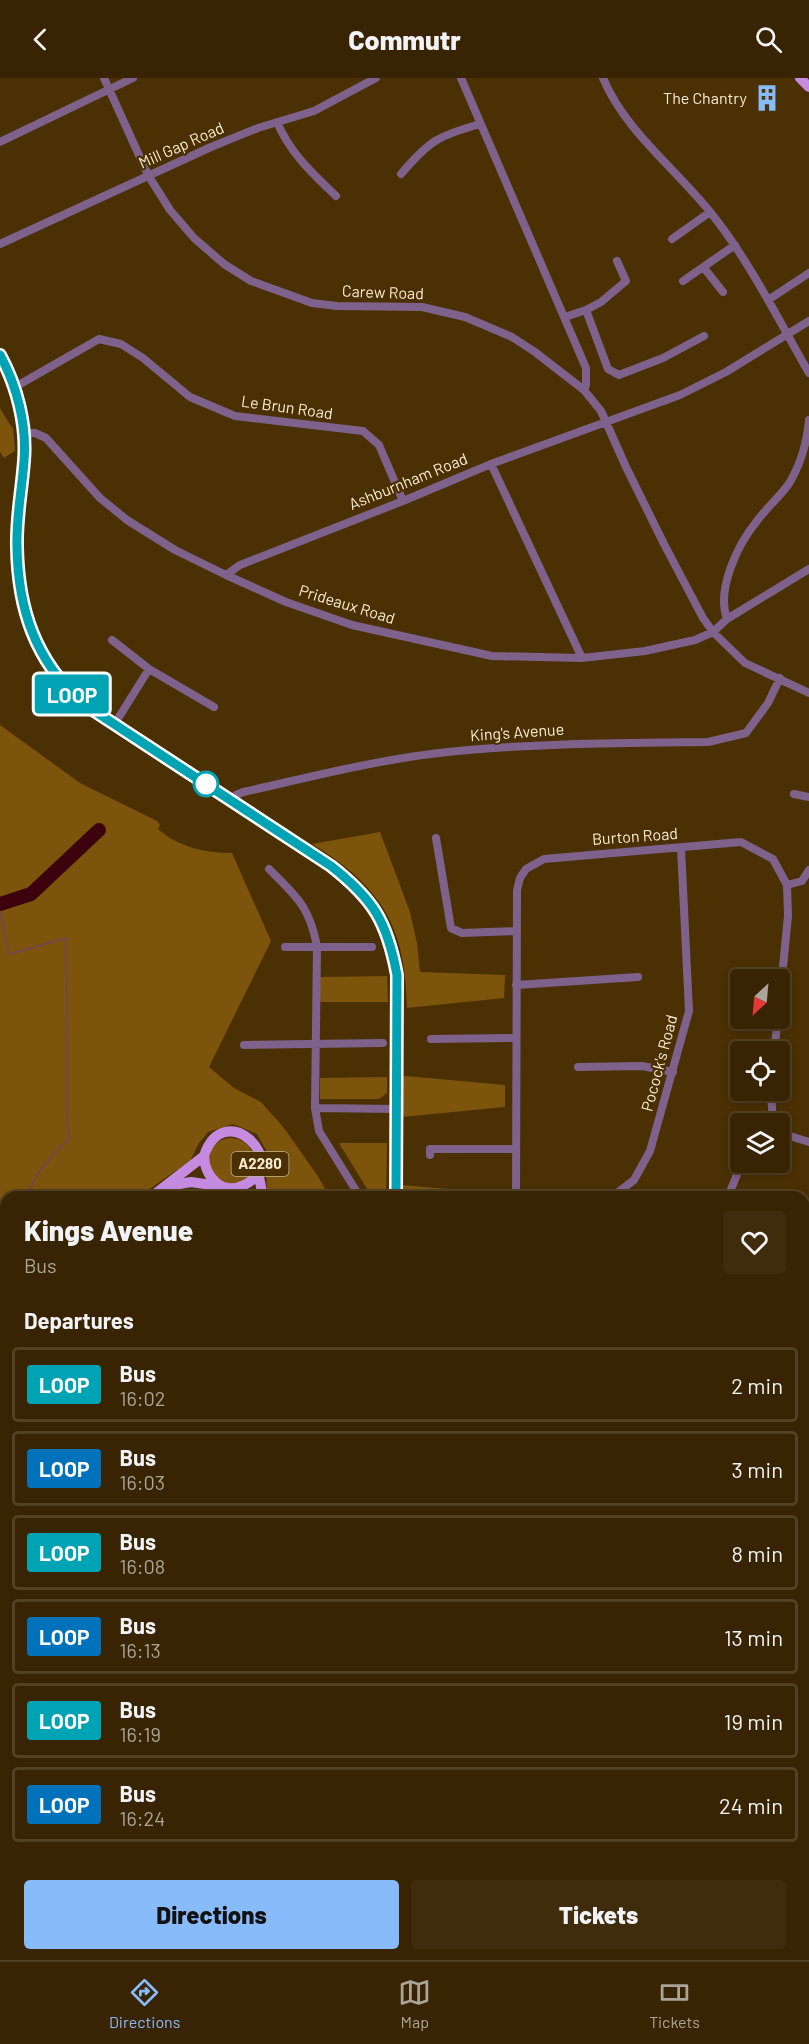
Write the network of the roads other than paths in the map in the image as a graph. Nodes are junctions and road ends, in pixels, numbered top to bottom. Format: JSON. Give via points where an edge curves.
{"nodes":[{"id":1,"x":104,"y":78,"type":"edge"},
{"id":2,"x":133,"y":78,"type":"edge"},
{"id":3,"x":376,"y":78,"type":"edge"},
{"id":4,"x":461,"y":78,"type":"edge"},
{"id":5,"x":603,"y":78,"type":"edge"},
{"id":6,"x":800,"y":78,"type":"edge"},
{"id":7,"x":809,"y":87,"type":"edge"},
{"id":8,"x":109,"y":90,"type":"junction"},
{"id":9,"x":277,"y":122,"type":"junction"},
{"id":10,"x":480,"y":124,"type":"junction"},
{"id":11,"x":0,"y":142,"type":"edge"},
{"id":12,"x":400,"y":174,"type":"dead end"},
{"id":13,"x":148,"y":175,"type":"junction"},
{"id":14,"x":336,"y":196,"type":"dead end"},
{"id":15,"x":710,"y":212,"type":"junction"},
{"id":16,"x":672,"y":238,"type":"dead end"},
{"id":17,"x":0,"y":244,"type":"edge"},
{"id":18,"x":735,"y":245,"type":"junction"},
{"id":19,"x":617,"y":261,"type":"dead end"},
{"id":20,"x":704,"y":268,"type":"junction"},
{"id":21,"x":809,"y":273,"type":"edge"},
{"id":22,"x":683,"y":280,"type":"dead end"},
{"id":23,"x":723,"y":292,"type":"dead end"},
{"id":24,"x":768,"y":300,"type":"junction"},
{"id":25,"x":586,"y":310,"type":"junction"},
{"id":26,"x":565,"y":317,"type":"junction"},
{"id":27,"x":809,"y":321,"type":"edge"},
{"id":28,"x":787,"y":333,"type":"junction"},
{"id":29,"x":704,"y":336,"type":"dead end"},
{"id":30,"x":0,"y":355,"type":"edge"},
{"id":31,"x":809,"y":373,"type":"edge"},
{"id":32,"x":15,"y":387,"type":"junction"},
{"id":33,"x":584,"y":390,"type":"junction"},
{"id":34,"x":809,"y":420,"type":"edge"},
{"id":35,"x":605,"y":421,"type":"junction"},
{"id":36,"x":23,"y":433,"type":"junction"},
{"id":37,"x":491,"y":464,"type":"junction"},
{"id":38,"x":404,"y":501,"type":"junction"},
{"id":39,"x":809,"y":569,"type":"edge"},
{"id":40,"x":226,"y":575,"type":"junction"},
{"id":41,"x":727,"y":619,"type":"junction"},
{"id":42,"x":713,"y":632,"type":"junction"},
{"id":43,"x":112,"y":640,"type":"dead end"},
{"id":44,"x":582,"y":658,"type":"junction"},
{"id":45,"x":149,"y":669,"type":"junction"},
{"id":46,"x":780,"y":678,"type":"junction"},
{"id":47,"x":809,"y":693,"type":"edge"},
{"id":48,"x":214,"y":707,"type":"dead end"},
{"id":49,"x":114,"y":725,"type":"junction"},
{"id":50,"x":794,"y":794,"type":"dead end"},
{"id":51,"x":809,"y":797,"type":"edge"},
{"id":52,"x":232,"y":801,"type":"junction"},
{"id":53,"x":436,"y":838,"type":"dead end"},
{"id":54,"x":681,"y":848,"type":"junction"},
{"id":55,"x":269,"y":869,"type":"dead end"},
{"id":56,"x":809,"y":870,"type":"edge"},
{"id":57,"x":787,"y":885,"type":"junction"},
{"id":58,"x":516,"y":931,"type":"junction"},
{"id":59,"x":317,"y":946,"type":"junction"},
{"id":60,"x":285,"y":947,"type":"dead end"},
{"id":61,"x":372,"y":947,"type":"dead end"},
{"id":62,"x":783,"y":969,"type":"edge"},
{"id":63,"x":638,"y":977,"type":"dead end"},
{"id":64,"x":516,"y":985,"type":"junction"},
{"id":65,"x":516,"y":1038,"type":"junction"},
{"id":66,"x":431,"y":1039,"type":"dead end"},
{"id":67,"x":383,"y":1043,"type":"dead end"},
{"id":68,"x":316,"y":1044,"type":"junction"},
{"id":69,"x":244,"y":1045,"type":"dead end"},
{"id":70,"x":579,"y":1067,"type":"dead end"},
{"id":71,"x":673,"y":1072,"type":"junction"},
{"id":72,"x":315,"y":1108,"type":"junction"},
{"id":73,"x":397,"y":1109,"type":"junction"},
{"id":74,"x":790,"y":1136,"type":"edge"},
{"id":75,"x":809,"y":1142,"type":"edge"},
{"id":76,"x":516,"y":1149,"type":"junction"},
{"id":77,"x":430,"y":1155,"type":"dead end"},
{"id":78,"x":204,"y":1156,"type":"junction"},
{"id":79,"x":258,"y":1172,"type":"junction"},
{"id":80,"x":738,"y":1173,"type":"edge"},
{"id":81,"x":167,"y":1186,"type":"junction"},
{"id":82,"x":226,"y":1187,"type":"junction"},
{"id":83,"x":160,"y":1191,"type":"edge"},
{"id":84,"x":234,"y":1191,"type":"edge"},
{"id":85,"x":261,"y":1191,"type":"edge"},
{"id":86,"x":356,"y":1191,"type":"edge"},
{"id":87,"x":396,"y":1191,"type":"edge"},
{"id":88,"x":516,"y":1191,"type":"edge"},
{"id":89,"x":620,"y":1191,"type":"edge"},
{"id":90,"x":732,"y":1191,"type":"edge"}],
"edges":[{"from":1,"to":8,"type":"street","name":"Carew Road"},
{"from":2,"to":8,"type":"street"},
{"from":3,"to":9,"type":"street","name":"Mill Gap Road","via":[[314,111]]},
{"from":4,"to":10,"type":"street"},
{"from":5,"to":15,"type":"street","via":[[628,120]]},
{"from":6,"to":7,"type":"main road"},
{"from":8,"to":11,"type":"street"},
{"from":8,"to":13,"type":"street","name":"Carew Road"},
{"from":9,"to":13,"type":"street","name":"Mill Gap Road"},
{"from":9,"to":14,"type":"street","via":[[296,157]]},
{"from":10,"to":12,"type":"street","via":[[433,141]]},
{"from":10,"to":26,"type":"street"},
{"from":13,"to":17,"type":"street","name":"Mill Gap Road"},
{"from":13,"to":33,"type":"street","name":"Carew Road","via":[[194,238],[251,281],[312,303],[422,307],[465,317],[520,342]]},
{"from":15,"to":16,"type":"street"},
{"from":15,"to":18,"type":"street"},
{"from":18,"to":20,"type":"street"},
{"from":18,"to":24,"type":"street"},
{"from":19,"to":25,"type":"street","via":[[626,281]]},
{"from":20,"to":22,"type":"street"},
{"from":20,"to":23,"type":"street"},
{"from":21,"to":24,"type":"street"},
{"from":24,"to":28,"type":"street"},
{"from":25,"to":26,"type":"street"},
{"from":25,"to":29,"type":"street","via":[[608,369],[619,375]]},
{"from":26,"to":33,"type":"street","via":[[586,368]]},
{"from":27,"to":28,"type":"street","name":"Ashburnham Road"},
{"from":28,"to":31,"type":"street"},
{"from":28,"to":35,"type":"street","name":"Ashburnham Road","via":[[726,372],[680,394]]},
{"from":30,"to":32,"type":"main road"},
{"from":32,"to":36,"type":"main road"},
{"from":32,"to":38,"type":"street","name":"Le Brun Road","via":[[99,339],[121,344],[190,397],[235,416],[363,432],[379,445]]},
{"from":33,"to":35,"type":"street","name":"Carew Road","via":[[598,405]]},
{"from":34,"to":41,"type":"street","via":[[805,447],[790,481],[758,519],[737,553],[725,592],[723,608]]},
{"from":35,"to":37,"type":"street","name":"Ashburnham Road"},
{"from":35,"to":42,"type":"street","name":"Carew Road","via":[[668,553]]},
{"from":36,"to":40,"type":"street","name":"Prideaux Road","via":[[46,438],[100,498],[127,520]]},
{"from":36,"to":49,"type":"main road","via":[[25,457],[17,547],[29,626],[39,649],[65,687]]},
{"from":37,"to":38,"type":"street","name":"Ashburnham Road"},
{"from":37,"to":44,"type":"street"},
{"from":38,"to":40,"type":"street","name":"Ashburnham Road","via":[[240,565]]},
{"from":39,"to":41,"type":"street"},
{"from":40,"to":44,"type":"street","name":"Prideaux Road","via":[[352,625],[492,656]]},
{"from":41,"to":42,"type":"street"},
{"from":42,"to":44,"type":"street","name":"Prideaux Road","via":[[645,651]]},
{"from":42,"to":46,"type":"street","name":"Carew Road","via":[[745,663]]},
{"from":43,"to":45,"type":"street"},
{"from":45,"to":48,"type":"street"},
{"from":45,"to":49,"type":"street"},
{"from":46,"to":47,"type":"street","name":"Carew Road"},
{"from":46,"to":52,"type":"street","name":"King's Avenue","via":[[746,733],[717,740],[448,752],[380,762],[243,792]]},
{"from":49,"to":52,"type":"main road"},
{"from":50,"to":51,"type":"street"},
{"from":52,"to":73,"type":"main road","via":[[331,866],[364,894],[379,916],[397,975]]},
{"from":53,"to":58,"type":"street","via":[[451,928],[462,933]]},
{"from":54,"to":57,"type":"street","name":"Burton Road","via":[[741,842],[773,859]]},
{"from":54,"to":58,"type":"street","name":"Burton Road","via":[[555,856],[534,863],[520,878]]},
{"from":54,"to":71,"type":"street","name":"Pocock's Road","via":[[689,1011]]},
{"from":55,"to":59,"type":"street","via":[[300,899],[313,924]]},
{"from":56,"to":57,"type":"street","via":[[802,881]]},
{"from":57,"to":62,"type":"street","name":"Burton Road"},
{"from":58,"to":64,"type":"street","name":"Burton Road"},
{"from":59,"to":60,"type":"street"},
{"from":59,"to":61,"type":"street"},
{"from":59,"to":68,"type":"street"},
{"from":63,"to":64,"type":"street"},
{"from":64,"to":65,"type":"street","name":"Burton Road"},
{"from":65,"to":66,"type":"street"},
{"from":65,"to":76,"type":"street","name":"Burton Road"},
{"from":67,"to":68,"type":"street"},
{"from":68,"to":69,"type":"street"},
{"from":68,"to":72,"type":"street"},
{"from":70,"to":71,"type":"street","via":[[642,1066]]},
{"from":71,"to":89,"type":"street","name":"Pocock's Road","via":[[650,1151],[634,1180]]},
{"from":72,"to":73,"type":"street"},
{"from":72,"to":86,"type":"street","via":[[319,1131]]},
{"from":73,"to":87,"type":"main road"},
{"from":74,"to":75,"type":"street"},
{"from":76,"to":77,"type":"street","via":[[430,1149]]},
{"from":76,"to":88,"type":"street","name":"Burton Road"},
{"from":78,"to":79,"type":"main road","number":"A2280","via":[[213,1139],[221,1134],[240,1133],[256,1144],[260,1153]]},
{"from":78,"to":81,"type":"main road","number":"A2280"},
{"from":78,"to":82,"type":"main road","number":"A2280","via":[[208,1174]]},
{"from":79,"to":82,"type":"main road","number":"A2280","via":[[247,1184]]},
{"from":79,"to":85,"type":"main road","number":"A2280"},
{"from":80,"to":90,"type":"street"},
{"from":81,"to":82,"type":"main road","number":"A2280","via":[[191,1182]]},
{"from":81,"to":83,"type":"main road","number":"A2280"},
{"from":82,"to":84,"type":"main road","number":"A2280"}]}
